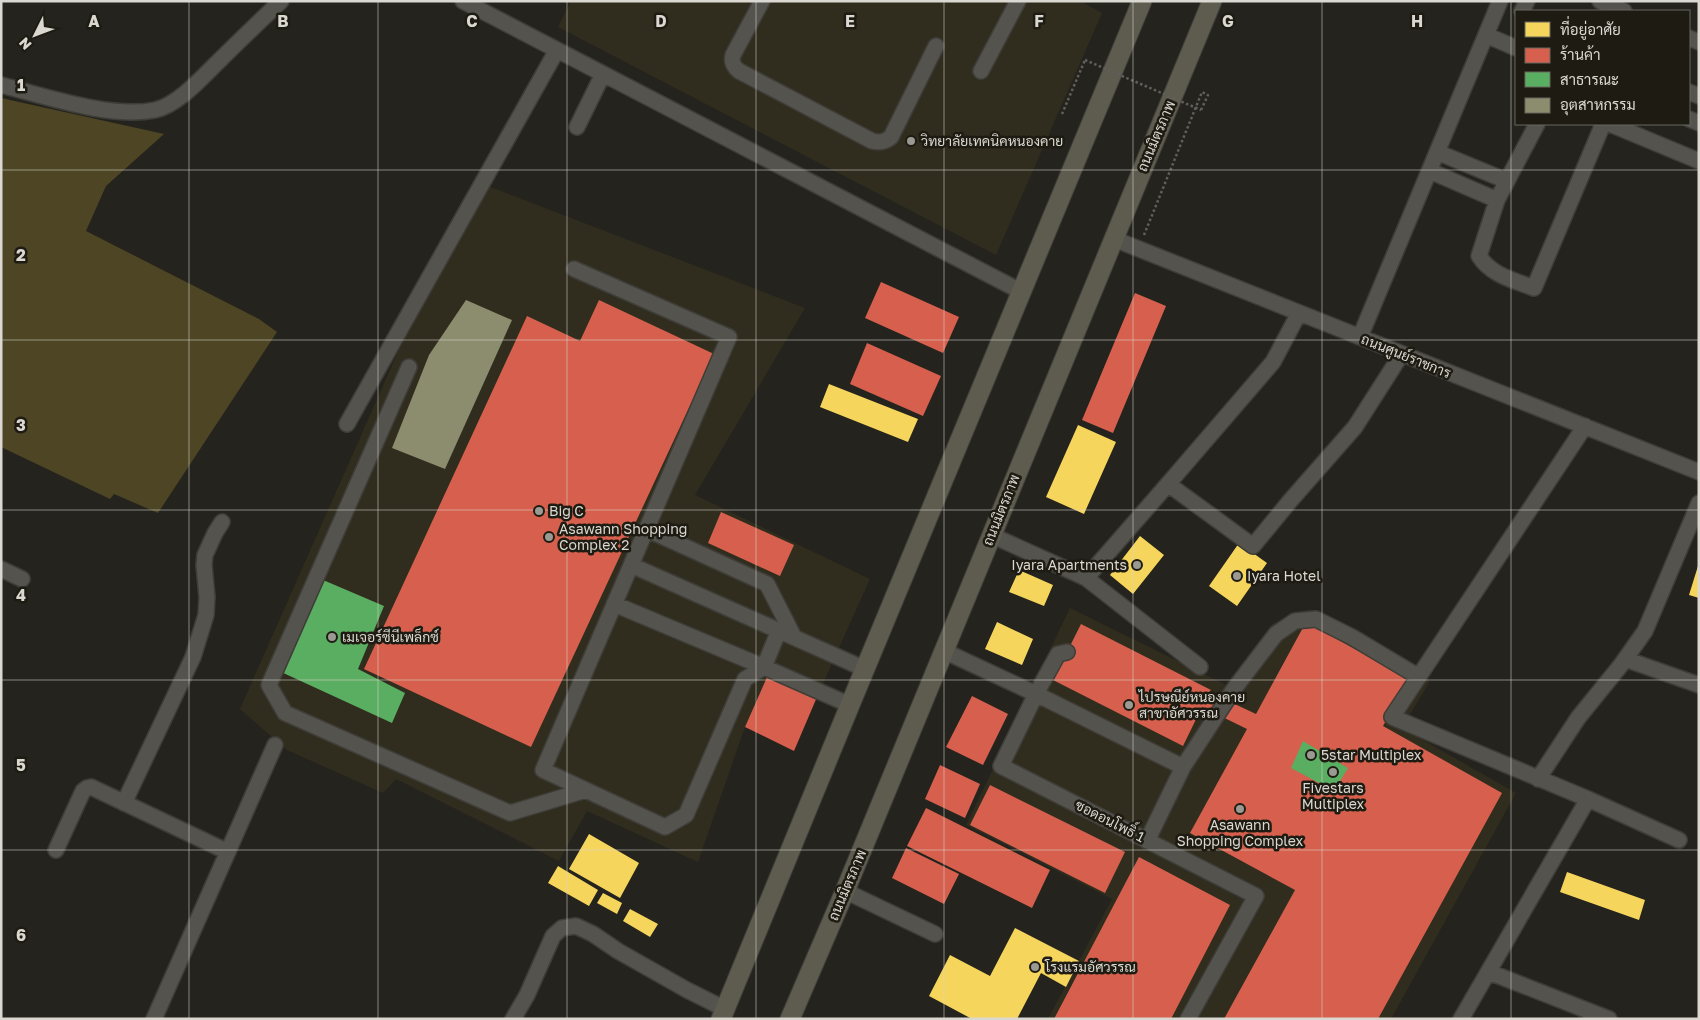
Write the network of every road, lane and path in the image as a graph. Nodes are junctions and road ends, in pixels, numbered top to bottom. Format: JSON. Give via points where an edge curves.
{"nodes":[{"id":1,"x":281,"y":1,"type":"edge"},
{"id":2,"x":463,"y":1,"type":"edge"},
{"id":3,"x":762,"y":1,"type":"edge"},
{"id":4,"x":1018,"y":1,"type":"edge"},
{"id":5,"x":1142,"y":1,"type":"edge"},
{"id":6,"x":1212,"y":1,"type":"edge"},
{"id":7,"x":1500,"y":1,"type":"edge"},
{"id":8,"x":1600,"y":1,"type":"edge"},
{"id":9,"x":1622,"y":10,"type":"edge"},
{"id":10,"x":1486,"y":35,"type":"junction"},
{"id":11,"x":936,"y":46,"type":"dead end"},
{"id":12,"x":1515,"y":48,"type":"edge"},
{"id":13,"x":557,"y":50,"type":"junction"},
{"id":14,"x":981,"y":71,"type":"dead end"},
{"id":15,"x":602,"y":74,"type":"junction"},
{"id":16,"x":1,"y":85,"type":"edge"},
{"id":17,"x":1062,"y":114,"type":"dead end"},
{"id":18,"x":1536,"y":125,"type":"edge"},
{"id":19,"x":1603,"y":125,"type":"edge"},
{"id":20,"x":1612,"y":125,"type":"edge"},
{"id":21,"x":577,"y":127,"type":"dead end"},
{"id":22,"x":1437,"y":152,"type":"junction"},
{"id":23,"x":1699,"y":161,"type":"edge"},
{"id":24,"x":1430,"y":171,"type":"junction"},
{"id":25,"x":1507,"y":181,"type":"junction"},
{"id":26,"x":1497,"y":200,"type":"junction"},
{"id":27,"x":1114,"y":239,"type":"junction"},
{"id":28,"x":1138,"y":248,"type":"junction"},
{"id":29,"x":574,"y":269,"type":"dead end"},
{"id":30,"x":1022,"y":292,"type":"junction"},
{"id":31,"x":1299,"y":313,"type":"junction"},
{"id":32,"x":1360,"y":337,"type":"junction"},
{"id":33,"x":1402,"y":355,"type":"junction"},
{"id":34,"x":408,"y":367,"type":"dead end"},
{"id":35,"x":347,"y":424,"type":"dead end"},
{"id":36,"x":1585,"y":426,"type":"junction"},
{"id":37,"x":1699,"y":472,"type":"edge"},
{"id":38,"x":1168,"y":484,"type":"junction"},
{"id":39,"x":1699,"y":503,"type":"edge"},
{"id":40,"x":222,"y":522,"type":"dead end"},
{"id":41,"x":646,"y":529,"type":"junction"},
{"id":42,"x":991,"y":535,"type":"junction"},
{"id":43,"x":631,"y":565,"type":"junction"},
{"id":44,"x":1,"y":569,"type":"edge"},
{"id":45,"x":1086,"y":578,"type":"junction"},
{"id":46,"x":22,"y":579,"type":"dead end"},
{"id":47,"x":614,"y":604,"type":"junction"},
{"id":48,"x":779,"y":630,"type":"junction"},
{"id":49,"x":794,"y":637,"type":"junction"},
{"id":50,"x":944,"y":651,"type":"junction"},
{"id":51,"x":1067,"y":652,"type":"dead end"},
{"id":52,"x":1624,"y":659,"type":"junction"},
{"id":53,"x":1200,"y":667,"type":"dead end"},
{"id":54,"x":764,"y":668,"type":"junction"},
{"id":55,"x":865,"y":669,"type":"junction"},
{"id":56,"x":1419,"y":677,"type":"junction"},
{"id":57,"x":1699,"y":685,"type":"edge"},
{"id":58,"x":1036,"y":694,"type":"junction"},
{"id":59,"x":850,"y":705,"type":"junction"},
{"id":60,"x":275,"y":745,"type":"dead end"},
{"id":61,"x":1182,"y":767,"type":"junction"},
{"id":62,"x":1538,"y":779,"type":"junction"},
{"id":63,"x":586,"y":790,"type":"junction"},
{"id":64,"x":1588,"y":800,"type":"junction"},
{"id":65,"x":124,"y":803,"type":"junction"},
{"id":66,"x":1679,"y":840,"type":"dead end"},
{"id":67,"x":1148,"y":841,"type":"junction"},
{"id":68,"x":56,"y":850,"type":"dead end"},
{"id":69,"x":228,"y":852,"type":"junction"},
{"id":70,"x":845,"y":891,"type":"junction"},
{"id":71,"x":935,"y":934,"type":"dead end"},
{"id":72,"x":1489,"y":972,"type":"junction"},
{"id":73,"x":723,"y":1014,"type":"edge"},
{"id":74,"x":793,"y":1018,"type":"edge"},
{"id":75,"x":154,"y":1019,"type":"edge"},
{"id":76,"x":513,"y":1019,"type":"edge"},
{"id":77,"x":1188,"y":1019,"type":"edge"},
{"id":78,"x":1461,"y":1019,"type":"edge"},
{"id":79,"x":1609,"y":1019,"type":"edge"}],
"edges":[{"from":1,"to":16,"type":"street","via":[[190,89],[156,110],[103,110]]},
{"from":2,"to":13,"type":"street"},
{"from":3,"to":11,"type":"street","via":[[733,55],[734,67],[879,143],[891,137]]},
{"from":4,"to":14,"type":"street"},
{"from":5,"to":30,"type":"main road"},
{"from":6,"to":27,"type":"main road","name":"ถนนมิตรภาพ"},
{"from":7,"to":10,"type":"street"},
{"from":8,"to":9,"type":"street"},
{"from":10,"to":12,"type":"street"},
{"from":10,"to":22,"type":"street"},
{"from":13,"to":15,"type":"street"},
{"from":13,"to":35,"type":"street"},
{"from":15,"to":21,"type":"street"},
{"from":15,"to":30,"type":"street"},
{"from":17,"to":28,"type":"path","bridge":true,"via":[[1085,60],[1201,110],[1208,95],[1202,92]]},
{"from":18,"to":25,"type":"street"},
{"from":19,"to":26,"type":"street","via":[[1534,288],[1497,274],[1479,256]]},
{"from":20,"to":23,"type":"street"},
{"from":22,"to":24,"type":"street"},
{"from":22,"to":25,"type":"street"},
{"from":24,"to":26,"type":"street"},
{"from":24,"to":32,"type":"street"},
{"from":25,"to":26,"type":"street"},
{"from":27,"to":28,"type":"street","name":"ถนนศูนย์ราชการ"},
{"from":27,"to":42,"type":"main road","name":"ถนนมิตรภาพ"},
{"from":28,"to":31,"type":"street","name":"ถนนศูนย์ราชการ"},
{"from":29,"to":41,"type":"street","via":[[729,337]]},
{"from":30,"to":55,"type":"main road"},
{"from":31,"to":32,"type":"street","name":"ถนนศูนย์ราชการ"},
{"from":31,"to":38,"type":"street","via":[[1273,362]]},
{"from":32,"to":33,"type":"street","name":"ถนนศูนย์ราชการ"},
{"from":33,"to":36,"type":"street","name":"ถนนศูนย์ราชการ"},
{"from":33,"to":38,"type":"street","via":[[1355,426],[1253,546]]},
{"from":34,"to":63,"type":"street","via":[[269,685],[285,713],[510,813]]},
{"from":36,"to":37,"type":"street","name":"ถนนศูนย์ราชการ"},
{"from":36,"to":56,"type":"street"},
{"from":38,"to":45,"type":"street"},
{"from":39,"to":52,"type":"street","via":[[1645,630]]},
{"from":40,"to":65,"type":"street","via":[[205,555],[206,615],[193,657]]},
{"from":41,"to":43,"type":"street"},
{"from":41,"to":49,"type":"street","via":[[767,584]]},
{"from":42,"to":45,"type":"street"},
{"from":42,"to":50,"type":"main road","name":"ถนนมิตรภาพ"},
{"from":43,"to":47,"type":"street"},
{"from":43,"to":48,"type":"street"},
{"from":44,"to":46,"type":"street"},
{"from":45,"to":53,"type":"street"},
{"from":47,"to":54,"type":"street"},
{"from":47,"to":63,"type":"street","via":[[543,770]]},
{"from":48,"to":49,"type":"street"},
{"from":48,"to":54,"type":"street"},
{"from":49,"to":55,"type":"street"},
{"from":50,"to":58,"type":"street"},
{"from":50,"to":70,"type":"main road","name":"ถนนมิตรภาพ"},
{"from":51,"to":58,"type":"street","via":[[1058,654]]},
{"from":52,"to":57,"type":"street"},
{"from":52,"to":62,"type":"street","via":[[1578,718]]},
{"from":54,"to":59,"type":"street"},
{"from":54,"to":63,"type":"street","via":[[745,679],[686,816],[665,827]]},
{"from":55,"to":59,"type":"main road"},
{"from":56,"to":61,"type":"street","via":[[1316,619],[1295,621],[1276,634],[1234,689]]},
{"from":56,"to":62,"type":"street","via":[[1392,717]]},
{"from":58,"to":61,"type":"street"},
{"from":58,"to":67,"type":"street","name":"ซอดอนโพธิ์ 1","via":[[1001,766]]},
{"from":59,"to":73,"type":"main road"},
{"from":60,"to":69,"type":"street"},
{"from":61,"to":67,"type":"street"},
{"from":62,"to":64,"type":"street"},
{"from":64,"to":66,"type":"street"},
{"from":64,"to":72,"type":"street"},
{"from":65,"to":68,"type":"street","via":[[91,787],[86,788]]},
{"from":65,"to":69,"type":"street"},
{"from":67,"to":77,"type":"street","name":"ซอดอนโพธิ์ 1","via":[[1256,896]]},
{"from":69,"to":75,"type":"street"},
{"from":70,"to":71,"type":"street"},
{"from":70,"to":74,"type":"main road","name":"ถนนมิตรภาพ"},
{"from":72,"to":78,"type":"street"},
{"from":72,"to":79,"type":"street"},
{"from":73,"to":76,"type":"street","via":[[688,990],[576,926],[562,928],[553,936]]}]}
